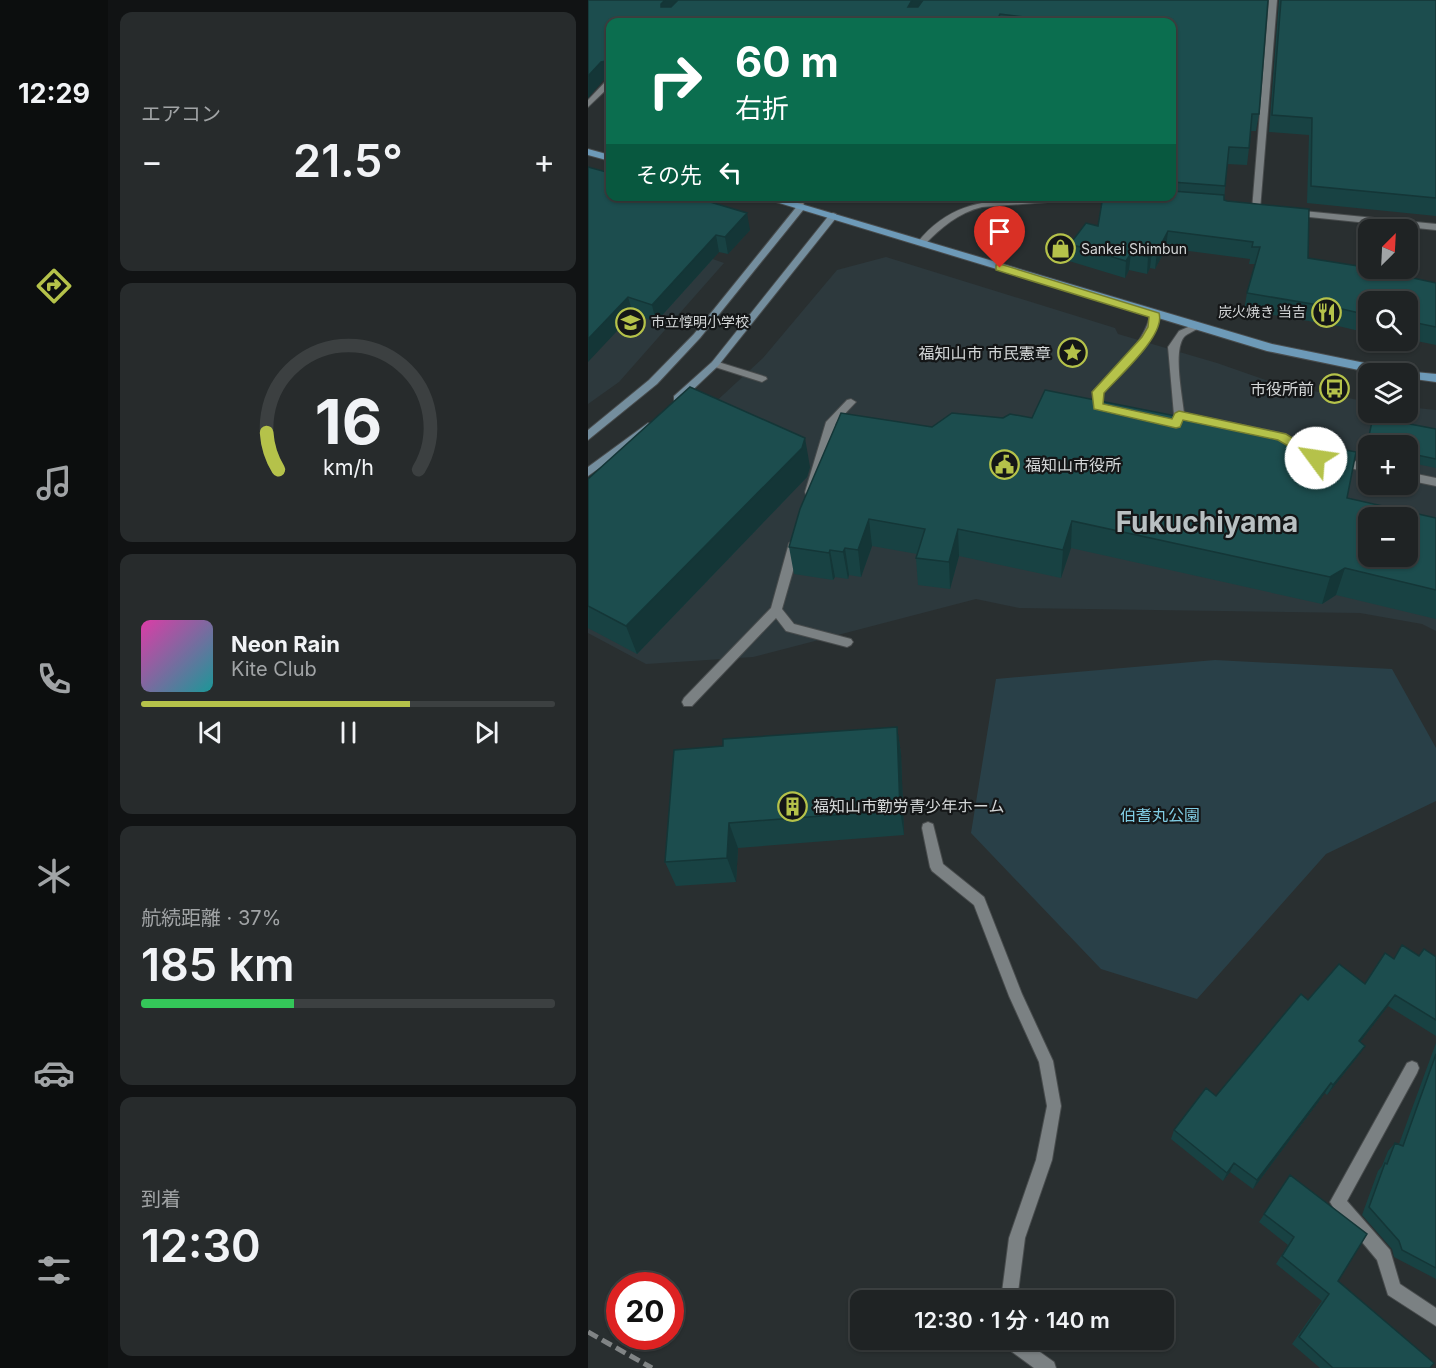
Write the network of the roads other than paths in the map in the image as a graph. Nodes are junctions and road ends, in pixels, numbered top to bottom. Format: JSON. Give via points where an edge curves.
{"nodes":[{"id":1,"x":1273,"y":0,"type":"edge"},
{"id":2,"x":606,"y":86,"type":"edge"},
{"id":3,"x":588,"y":105,"type":"edge"},
{"id":4,"x":588,"y":152,"type":"edge"},
{"id":5,"x":606,"y":157,"type":"edge"},
{"id":6,"x":1021,"y":201,"type":"edge"},
{"id":7,"x":800,"y":202,"type":"edge"},
{"id":8,"x":1244,"y":209,"type":"edge"},
{"id":9,"x":1256,"y":210,"type":"junction"},
{"id":10,"x":1267,"y":211,"type":"edge"},
{"id":11,"x":1278,"y":212,"type":"edge"},
{"id":12,"x":832,"y":216,"type":"junction"},
{"id":13,"x":1436,"y":227,"type":"edge"},
{"id":14,"x":921,"y":243,"type":"junction"},
{"id":15,"x":1155,"y":316,"type":"junction"},
{"id":16,"x":1195,"y":327,"type":"junction"},
{"id":17,"x":715,"y":364,"type":"junction"},
{"id":18,"x":1358,"y":365,"type":"edge"},
{"id":19,"x":1418,"y":376,"type":"edge"},
{"id":20,"x":1436,"y":378,"type":"edge"},
{"id":21,"x":762,"y":379,"type":"dead end"},
{"id":22,"x":851,"y":402,"type":"dead end"},
{"id":23,"x":672,"y":404,"type":"edge"},
{"id":24,"x":1109,"y":409,"type":"edge"},
{"id":25,"x":1179,"y":415,"type":"junction"},
{"id":26,"x":1154,"y":419,"type":"edge"},
{"id":27,"x":655,"y":420,"type":"edge"},
{"id":28,"x":588,"y":436,"type":"edge"},
{"id":29,"x":1307,"y":452,"type":"edge"},
{"id":30,"x":1326,"y":460,"type":"edge"},
{"id":31,"x":1358,"y":466,"type":"edge"},
{"id":32,"x":588,"y":472,"type":"edge"},
{"id":33,"x":1418,"y":478,"type":"edge"},
{"id":34,"x":1436,"y":482,"type":"edge"},
{"id":35,"x":805,"y":508,"type":"edge"},
{"id":36,"x":799,"y":531,"type":"edge"},
{"id":37,"x":776,"y":610,"type":"junction"},
{"id":38,"x":847,"y":642,"type":"dead end"},
{"id":39,"x":688,"y":702,"type":"dead end"},
{"id":40,"x":928,"y":828,"type":"dead end"},
{"id":41,"x":1412,"y":1068,"type":"dead end"},
{"id":42,"x":1010,"y":1290,"type":"edge"},
{"id":43,"x":1436,"y":1318,"type":"edge"},
{"id":44,"x":1024,"y":1350,"type":"edge"},
{"id":45,"x":1048,"y":1368,"type":"edge"}],
"edges":[{"from":1,"to":9,"type":"street"},
{"from":2,"to":3,"type":"street"},
{"from":4,"to":5,"type":"main road"},
{"from":6,"to":14,"type":"street","via":[[965,208],[951,214]]},
{"from":7,"to":12,"type":"main road"},
{"from":7,"to":28,"type":"street","via":[[697,336],[652,382]]},
{"from":8,"to":9,"type":"street"},
{"from":9,"to":10,"type":"street"},
{"from":11,"to":13,"type":"street"},
{"from":12,"to":14,"type":"main road"},
{"from":12,"to":17,"type":"street"},
{"from":14,"to":15,"type":"main road"},
{"from":15,"to":16,"type":"main road"},
{"from":15,"to":24,"type":"street","via":[[1147,339],[1098,392],[1093,407]]},
{"from":16,"to":18,"type":"main road","via":[[1271,348]]},
{"from":16,"to":25,"type":"street","via":[[1182,333],[1173,347]]},
{"from":17,"to":21,"type":"street"},
{"from":17,"to":23,"type":"street"},
{"from":19,"to":20,"type":"main road"},
{"from":22,"to":35,"type":"street","via":[[831,422]]},
{"from":25,"to":26,"type":"street","via":[[1176,424]]},
{"from":25,"to":29,"type":"street","via":[[1282,437]]},
{"from":27,"to":32,"type":"street"},
{"from":30,"to":31,"type":"street"},
{"from":33,"to":34,"type":"street"},
{"from":36,"to":37,"type":"street"},
{"from":37,"to":38,"type":"street","via":[[790,628]]},
{"from":37,"to":39,"type":"street"},
{"from":40,"to":42,"type":"street","via":[[937,867],[979,901],[1046,1061],[1054,1106],[1044,1160],[1017,1238]]},
{"from":41,"to":43,"type":"street","via":[[1338,1202],[1384,1256],[1394,1289]]},
{"from":44,"to":45,"type":"street"}]}
